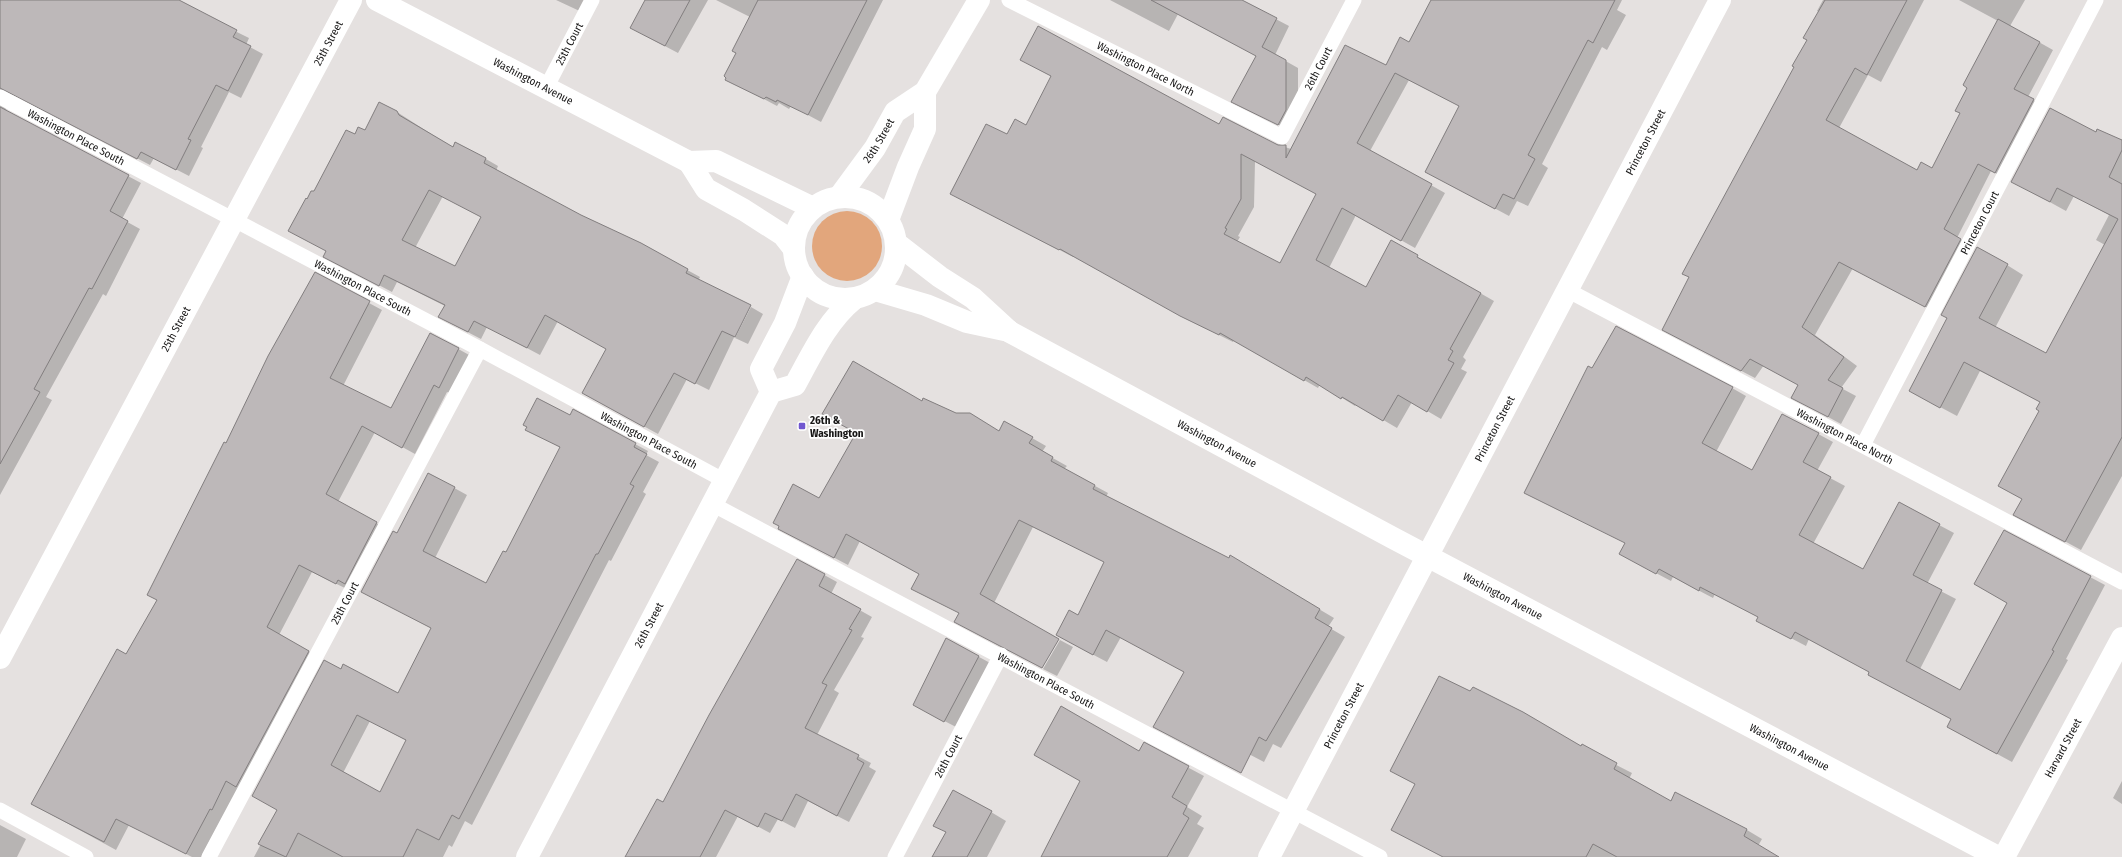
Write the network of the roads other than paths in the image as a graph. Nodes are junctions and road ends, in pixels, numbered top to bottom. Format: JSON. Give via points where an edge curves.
{"nodes":[{"id":1,"x":351,"y":0,"type":"edge"},
{"id":2,"x":377,"y":0,"type":"edge"},
{"id":3,"x":592,"y":0,"type":"edge"},
{"id":4,"x":979,"y":0,"type":"edge"},
{"id":5,"x":1010,"y":0,"type":"edge"},
{"id":6,"x":1354,"y":0,"type":"edge"},
{"id":7,"x":1720,"y":0,"type":"edge"},
{"id":8,"x":2096,"y":0,"type":"edge"},
{"id":9,"x":546,"y":88,"type":"junction"},
{"id":10,"x":925,"y":92,"type":"junction"},
{"id":11,"x":0,"y":97,"type":"edge"},
{"id":12,"x":1282,"y":137,"type":"joint"},
{"id":13,"x":689,"y":162,"type":"junction"},
{"id":14,"x":839,"y":196,"type":"junction"},
{"id":15,"x":813,"y":208,"type":"junction"},
{"id":16,"x":234,"y":220,"type":"junction"},
{"id":17,"x":888,"y":220,"type":"junction"},
{"id":18,"x":896,"y":243,"type":"junction"},
{"id":19,"x":794,"y":249,"type":"junction"},
{"id":20,"x":803,"y":276,"type":"junction"},
{"id":21,"x":875,"y":290,"type":"junction"},
{"id":22,"x":1568,"y":290,"type":"junction"},
{"id":23,"x":854,"y":298,"type":"junction"},
{"id":24,"x":1010,"y":332,"type":"junction"},
{"id":25,"x":480,"y":349,"type":"junction"},
{"id":26,"x":771,"y":392,"type":"junction"},
{"id":27,"x":1863,"y":445,"type":"junction"},
{"id":28,"x":725,"y":481,"type":"junction"},
{"id":29,"x":712,"y":504,"type":"junction"},
{"id":30,"x":1428,"y":556,"type":"junction"},
{"id":31,"x":2122,"y":582,"type":"edge"},
{"id":32,"x":2122,"y":638,"type":"edge"},
{"id":33,"x":1001,"y":655,"type":"junction"},
{"id":34,"x":0,"y":658,"type":"edge"},
{"id":35,"x":0,"y":810,"type":"edge"},
{"id":36,"x":1294,"y":811,"type":"junction"},
{"id":37,"x":86,"y":857,"type":"edge"},
{"id":38,"x":209,"y":857,"type":"edge"},
{"id":39,"x":527,"y":857,"type":"edge"},
{"id":40,"x":895,"y":857,"type":"edge"},
{"id":41,"x":1269,"y":857,"type":"edge"},
{"id":42,"x":1380,"y":857,"type":"edge"},
{"id":43,"x":1998,"y":857,"type":"edge"},
{"id":44,"x":2004,"y":857,"type":"edge"}],
"edges":[{"from":1,"to":16,"type":"street","name":"25th Street"},
{"from":2,"to":9,"type":"street","name":"Washington Avenue"},
{"from":3,"to":9,"type":"lane","name":"25th Court"},
{"from":4,"to":10,"type":"street","name":"26th Street"},
{"from":5,"to":12,"type":"lane","name":"Washington Place North"},
{"from":6,"to":12,"type":"lane","name":"26th Court"},
{"from":7,"to":22,"type":"street","name":"Princeton Street"},
{"from":8,"to":27,"type":"lane","name":"Princeton Court"},
{"from":9,"to":13,"type":"street","name":"Washington Avenue"},
{"from":10,"to":14,"type":"street","name":"26th Street","via":[[895,112],[875,148]]},
{"from":10,"to":17,"type":"street","via":[[925,129]]},
{"from":11,"to":16,"type":"lane","name":"Washington Place South"},
{"from":13,"to":15,"type":"street","name":"Washington Avenue","via":[[716,161]]},
{"from":13,"to":19,"type":"street","via":[[706,189],[782,235]]},
{"from":14,"to":15,"type":"street"},
{"from":14,"to":17,"type":"street","via":[[850,196],[872,204]]},
{"from":15,"to":19,"type":"street","via":[[803,219],[796,233]]},
{"from":16,"to":25,"type":"lane","name":"Washington Place South"},
{"from":16,"to":34,"type":"street","name":"25th Street"},
{"from":17,"to":18,"type":"street","via":[[894,231]]},
{"from":18,"to":21,"type":"street","via":[[892,270]]},
{"from":18,"to":24,"type":"street","name":"Washington Avenue","via":[[940,278],[974,298]]},
{"from":19,"to":20,"type":"street"},
{"from":20,"to":23,"type":"street","via":[[825,295],[840,299]]},
{"from":20,"to":26,"type":"street","via":[[785,323],[761,369]]},
{"from":21,"to":23,"type":"street"},
{"from":21,"to":24,"type":"street","name":"Washington Avenue","via":[[926,305],[967,322]]},
{"from":22,"to":27,"type":"lane","name":"Washington Place North"},
{"from":22,"to":30,"type":"street","name":"Princeton Street"},
{"from":23,"to":26,"type":"street","via":[[842,309],[818,342],[795,385]]},
{"from":24,"to":30,"type":"street","name":"Washington Avenue"},
{"from":25,"to":28,"type":"lane","name":"Washington Place South"},
{"from":25,"to":38,"type":"lane","name":"25th Court"},
{"from":26,"to":28,"type":"street","name":"26th Street"},
{"from":27,"to":31,"type":"lane","name":"Washington Place North"},
{"from":28,"to":29,"type":"street","name":"26th Street"},
{"from":29,"to":33,"type":"lane","name":"Washington Place South"},
{"from":29,"to":39,"type":"street","name":"26th Street"},
{"from":30,"to":36,"type":"street","name":"Princeton Street"},
{"from":30,"to":43,"type":"street","name":"Washington Avenue"},
{"from":32,"to":44,"type":"street","name":"Harvard Street"},
{"from":33,"to":36,"type":"lane","name":"Washington Place South"},
{"from":33,"to":40,"type":"lane","name":"26th Court"},
{"from":35,"to":37,"type":"lane"},
{"from":36,"to":41,"type":"street","name":"Princeton Street"},
{"from":36,"to":42,"type":"lane","name":"Washington Place South"}]}
